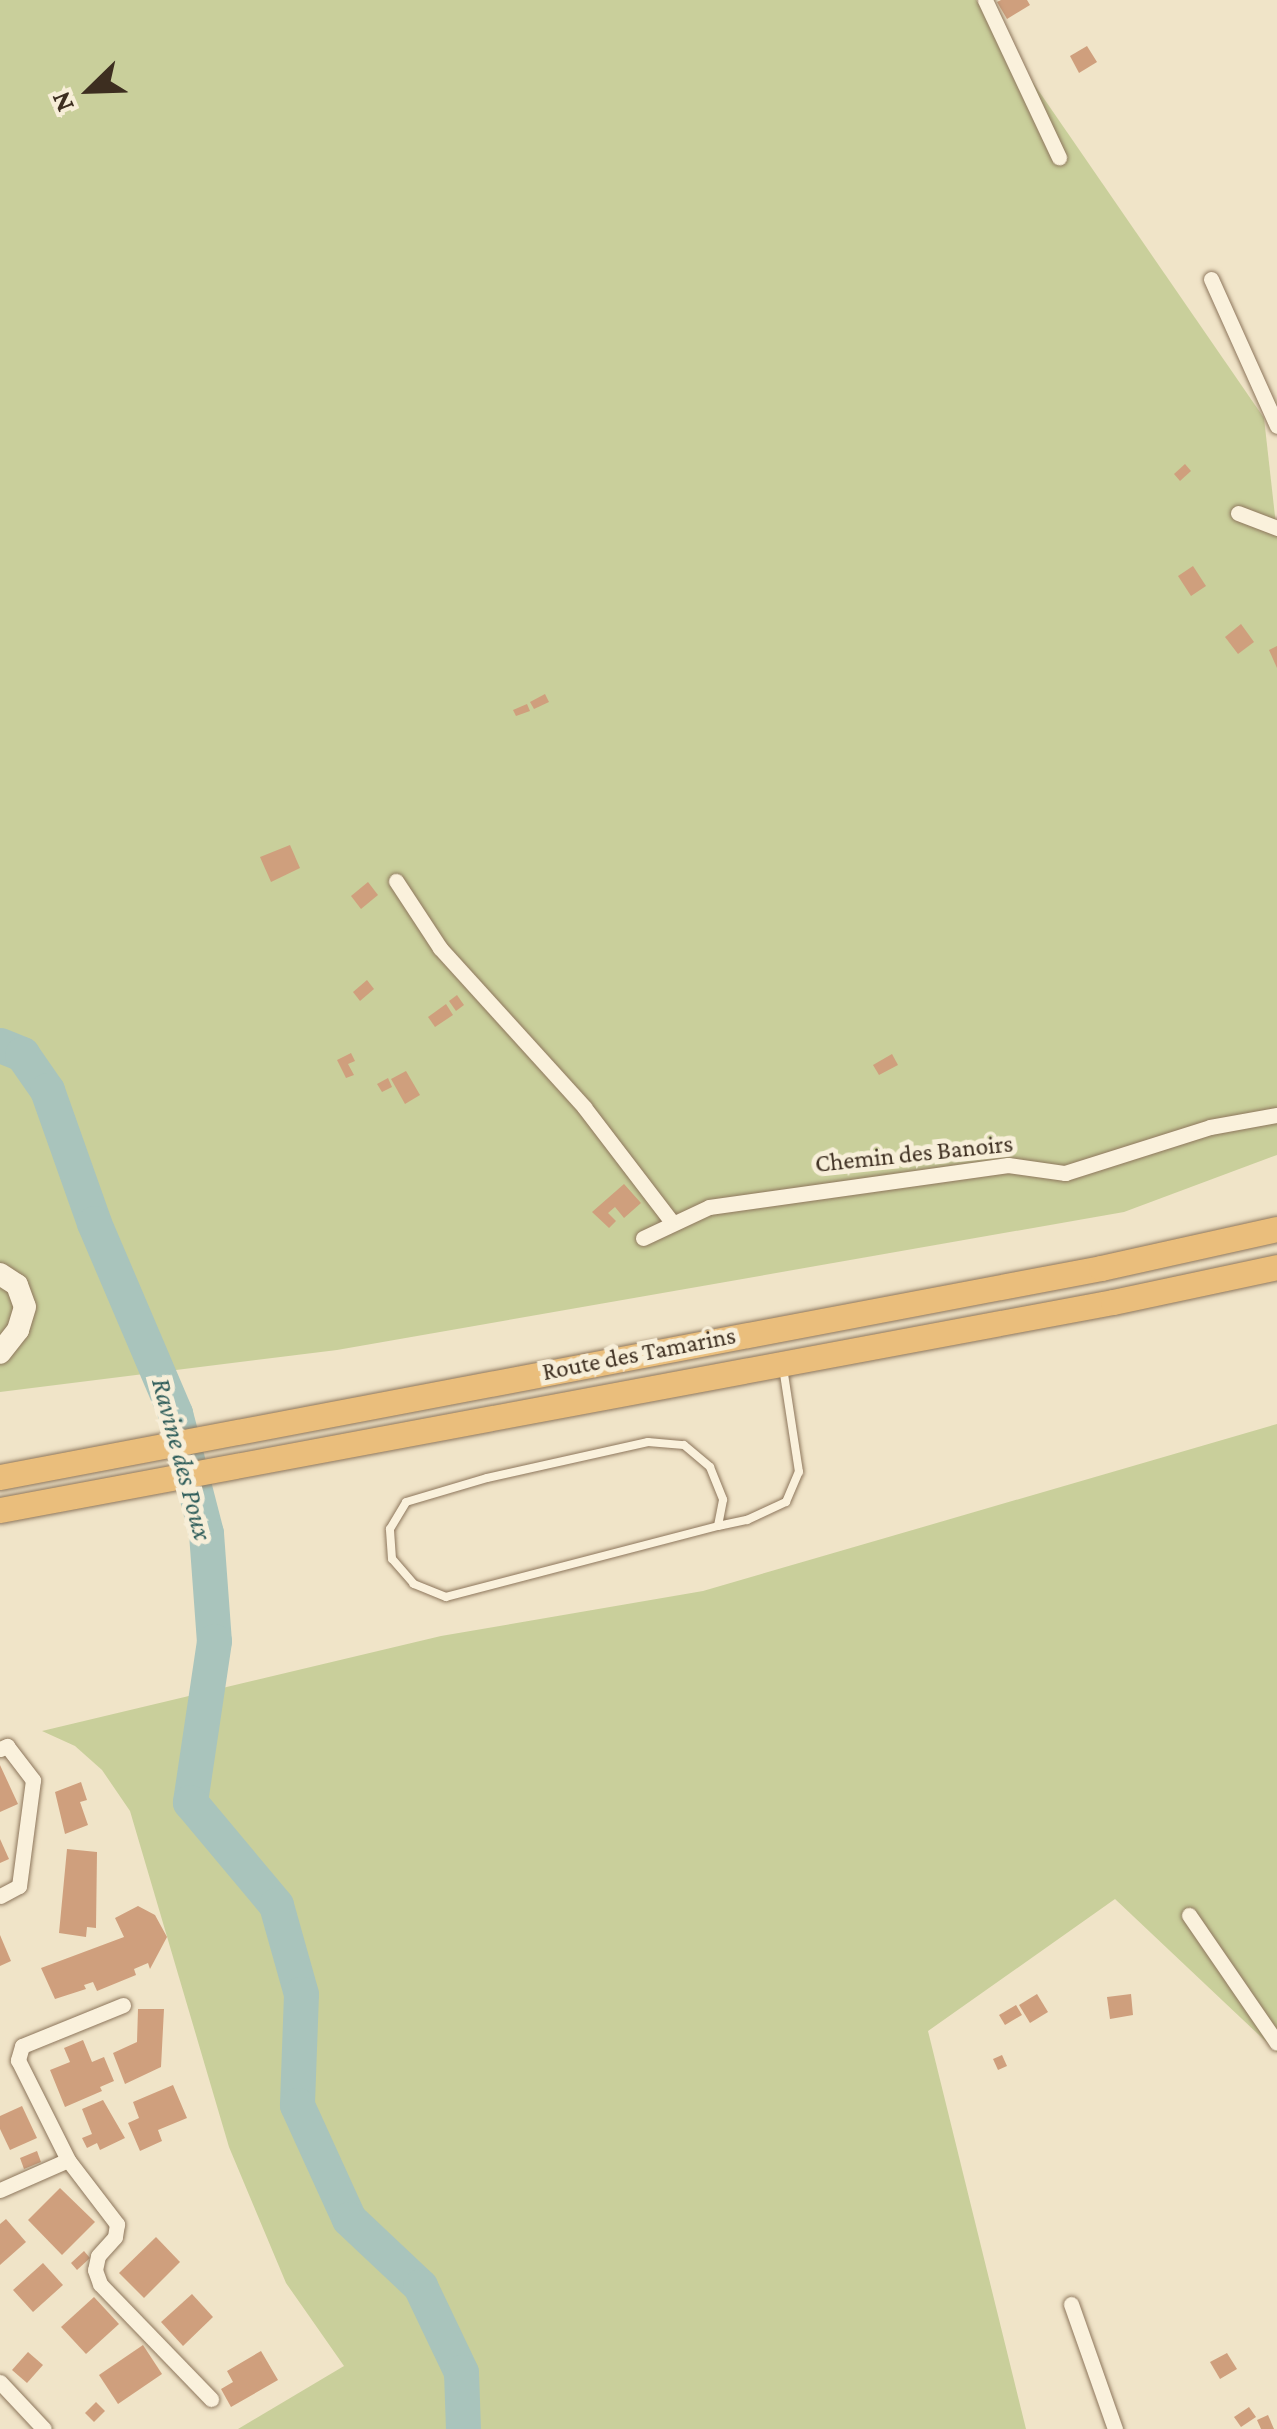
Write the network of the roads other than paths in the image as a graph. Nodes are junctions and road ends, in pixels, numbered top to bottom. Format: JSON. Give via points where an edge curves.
{"nodes":[{"id":1,"x":985,"y":0,"type":"edge"},
{"id":2,"x":1059,"y":157,"type":"dead end"},
{"id":3,"x":1211,"y":279,"type":"dead end"},
{"id":4,"x":1277,"y":426,"type":"edge"},
{"id":5,"x":1238,"y":513,"type":"dead end"},
{"id":6,"x":1277,"y":528,"type":"edge"},
{"id":7,"x":396,"y":881,"type":"dead end"},
{"id":8,"x":1277,"y":1115,"type":"edge"},
{"id":9,"x":672,"y":1222,"type":"junction"},
{"id":10,"x":1277,"y":1229,"type":"edge"},
{"id":11,"x":642,"y":1238,"type":"dead end"},
{"id":12,"x":1277,"y":1267,"type":"edge"},
{"id":13,"x":0,"y":1274,"type":"edge"},
{"id":14,"x":0,"y":1353,"type":"edge"},
{"id":15,"x":782,"y":1363,"type":"junction"},
{"id":16,"x":0,"y":1477,"type":"edge"},
{"id":17,"x":0,"y":1510,"type":"edge"},
{"id":18,"x":718,"y":1526,"type":"junction"},
{"id":19,"x":0,"y":1749,"type":"edge"},
{"id":20,"x":0,"y":1896,"type":"edge"},
{"id":21,"x":1189,"y":1915,"type":"dead end"},
{"id":22,"x":123,"y":2005,"type":"dead end"},
{"id":23,"x":1277,"y":2043,"type":"edge"},
{"id":24,"x":68,"y":2160,"type":"junction"},
{"id":25,"x":0,"y":2190,"type":"edge"},
{"id":26,"x":1072,"y":2304,"type":"dead end"},
{"id":27,"x":0,"y":2382,"type":"edge"},
{"id":28,"x":211,"y":2400,"type":"dead end"},
{"id":29,"x":44,"y":2429,"type":"edge"},
{"id":30,"x":1116,"y":2429,"type":"edge"}],
"edges":[{"from":1,"to":2,"type":"street"},
{"from":3,"to":4,"type":"street"},
{"from":5,"to":6,"type":"street"},
{"from":7,"to":9,"type":"street","via":[[440,948],[584,1107]]},
{"from":8,"to":9,"type":"street","name":"Chemin des Banoirs","via":[[1210,1127],[1065,1173],[1008,1165],[841,1185],[710,1207]]},
{"from":9,"to":11,"type":"street","name":"Chemin des Banoirs"},
{"from":10,"to":16,"type":"highway","name":"Route des Tamarins"},
{"from":12,"to":15,"type":"highway","name":"Route des Tamarins"},
{"from":13,"to":14,"type":"main road","via":[[17,1285],[25,1308]]},
{"from":15,"to":17,"type":"highway","name":"Route des Tamarins"},
{"from":15,"to":18,"type":"lane","via":[[799,1472],[786,1502]]},
{"from":18,"to":18,"type":"lane","via":[[446,1597],[414,1584],[392,1559],[390,1529],[406,1502],[648,1442],[684,1445],[710,1467],[723,1500]]},
{"from":19,"to":20,"type":"street","via":[[6,1746],[33,1780],[20,1886]]},
{"from":21,"to":23,"type":"street"},
{"from":22,"to":24,"type":"street","via":[[22,2046],[18,2060]]},
{"from":24,"to":25,"type":"street"},
{"from":24,"to":28,"type":"street","via":[[117,2224],[98,2256],[100,2284]]},
{"from":26,"to":30,"type":"street"},
{"from":27,"to":29,"type":"street"}]}
